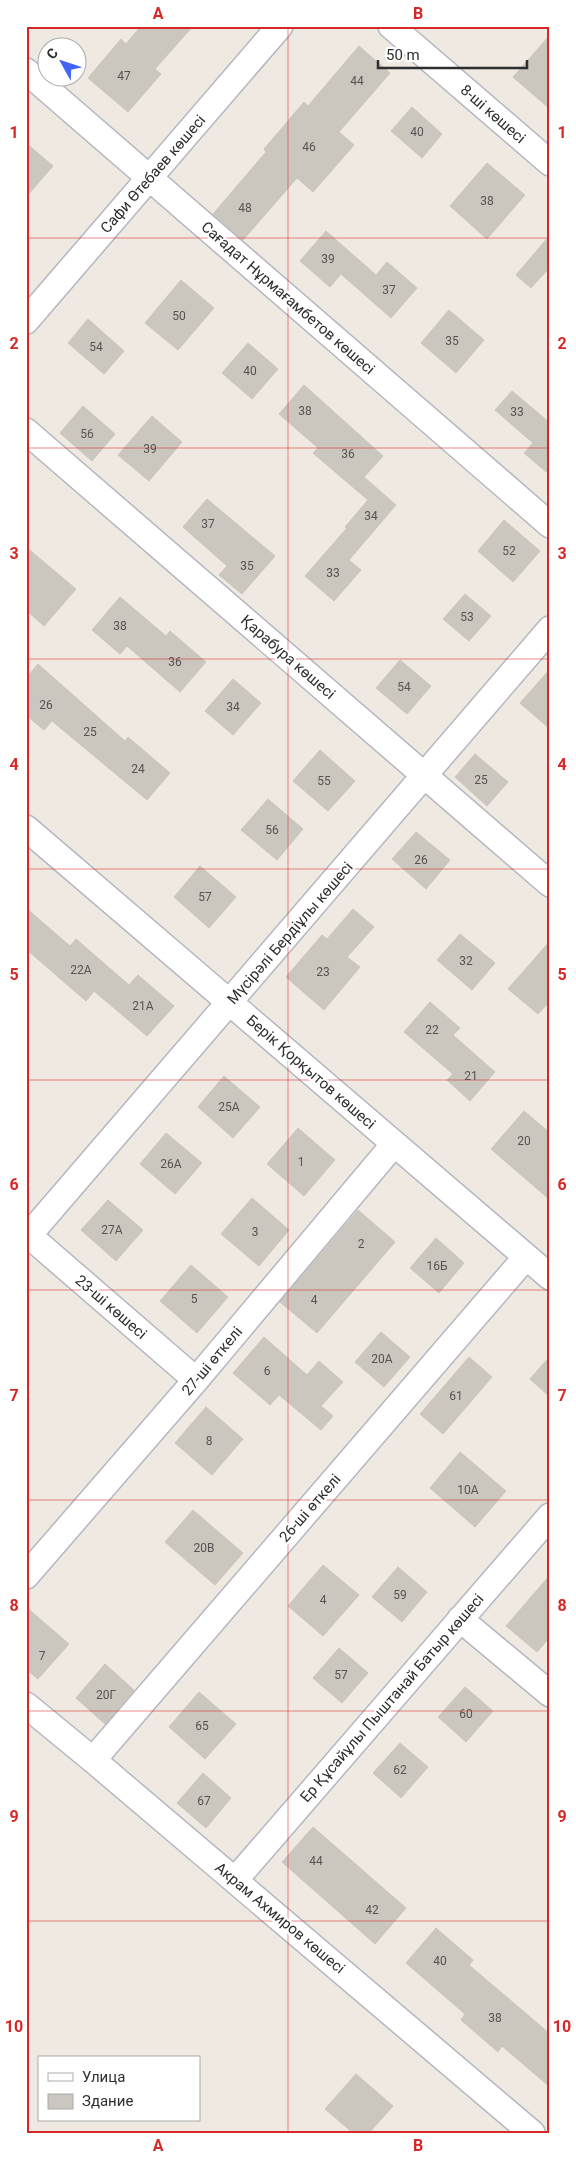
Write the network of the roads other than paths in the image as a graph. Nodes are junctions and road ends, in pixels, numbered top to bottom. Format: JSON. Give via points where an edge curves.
{"nodes":[{"id":1,"x":280,"y":26,"type":"edge"},
{"id":2,"x":391,"y":26,"type":"edge"},
{"id":3,"x":26,"y":71,"type":"edge"},
{"id":4,"x":550,"y":163,"type":"edge"},
{"id":5,"x":150,"y":178,"type":"junction"},
{"id":6,"x":26,"y":321,"type":"edge"},
{"id":7,"x":26,"y":431,"type":"edge"},
{"id":8,"x":550,"y":525,"type":"edge"},
{"id":9,"x":550,"y":630,"type":"edge"},
{"id":10,"x":425,"y":776,"type":"junction"},
{"id":11,"x":26,"y":828,"type":"edge"},
{"id":12,"x":550,"y":884,"type":"edge"},
{"id":13,"x":230,"y":1003,"type":"junction"},
{"id":14,"x":394,"y":1144,"type":"junction"},
{"id":15,"x":28,"y":1234,"type":"edge"},
{"id":16,"x":526,"y":1256,"type":"junction"},
{"id":17,"x":550,"y":1277,"type":"edge"},
{"id":18,"x":196,"y":1380,"type":"junction"},
{"id":19,"x":550,"y":1516,"type":"edge"},
{"id":20,"x":26,"y":1576,"type":"edge"},
{"id":21,"x":460,"y":1619,"type":"junction"},
{"id":22,"x":550,"y":1694,"type":"edge"},
{"id":23,"x":26,"y":1705,"type":"edge"},
{"id":24,"x":94,"y":1760,"type":"junction"},
{"id":25,"x":235,"y":1880,"type":"junction"},
{"id":26,"x":532,"y":2133,"type":"edge"}],
"edges":[{"from":1,"to":5,"type":"street","name":"Сафи Өтебаев көшесі"},
{"from":2,"to":4,"type":"street","name":"8-шi көшесi"},
{"from":3,"to":5,"type":"street","name":"Сағадат Нұрмағамбетов көшесі"},
{"from":5,"to":6,"type":"street","name":"Сафи Өтебаев көшесі"},
{"from":5,"to":8,"type":"street","name":"Сағадат Нұрмағамбетов көшесі"},
{"from":7,"to":10,"type":"street","name":"Қарабура көшесі"},
{"from":9,"to":10,"type":"street","name":"Мүсірәлі Бердіұлы көшесі"},
{"from":10,"to":12,"type":"street","name":"Қарабура көшесі"},
{"from":10,"to":13,"type":"street","name":"Мүсірәлі Бердіұлы көшесі"},
{"from":11,"to":13,"type":"street","name":"Берік Қорқытов көшесі"},
{"from":13,"to":14,"type":"street","name":"Берік Қорқытов көшесі"},
{"from":13,"to":15,"type":"street","name":"Мүсірәлі Бердіұлы көшесі"},
{"from":14,"to":16,"type":"street","name":"Берік Қорқытов көшесі"},
{"from":14,"to":18,"type":"street","name":"27-ші өткелі"},
{"from":15,"to":18,"type":"street","name":"23-шi көшесi"},
{"from":16,"to":17,"type":"street","name":"Берік Қорқытов көшесі"},
{"from":16,"to":24,"type":"street","name":"26-ші өткелі"},
{"from":18,"to":20,"type":"street","name":"27-ші өткелі"},
{"from":19,"to":21,"type":"street","name":"Ер Құсайұлы Пыштанай Батыр көшесі"},
{"from":21,"to":22,"type":"street"},
{"from":21,"to":25,"type":"street","name":"Ер Құсайұлы Пыштанай Батыр көшесі"},
{"from":23,"to":24,"type":"street","name":"Акрам Ахмиров көшесі"},
{"from":24,"to":25,"type":"street","name":"Акрам Ахмиров көшесі"},
{"from":25,"to":26,"type":"street","name":"Акрам Ахмиров көшесі"}]}
